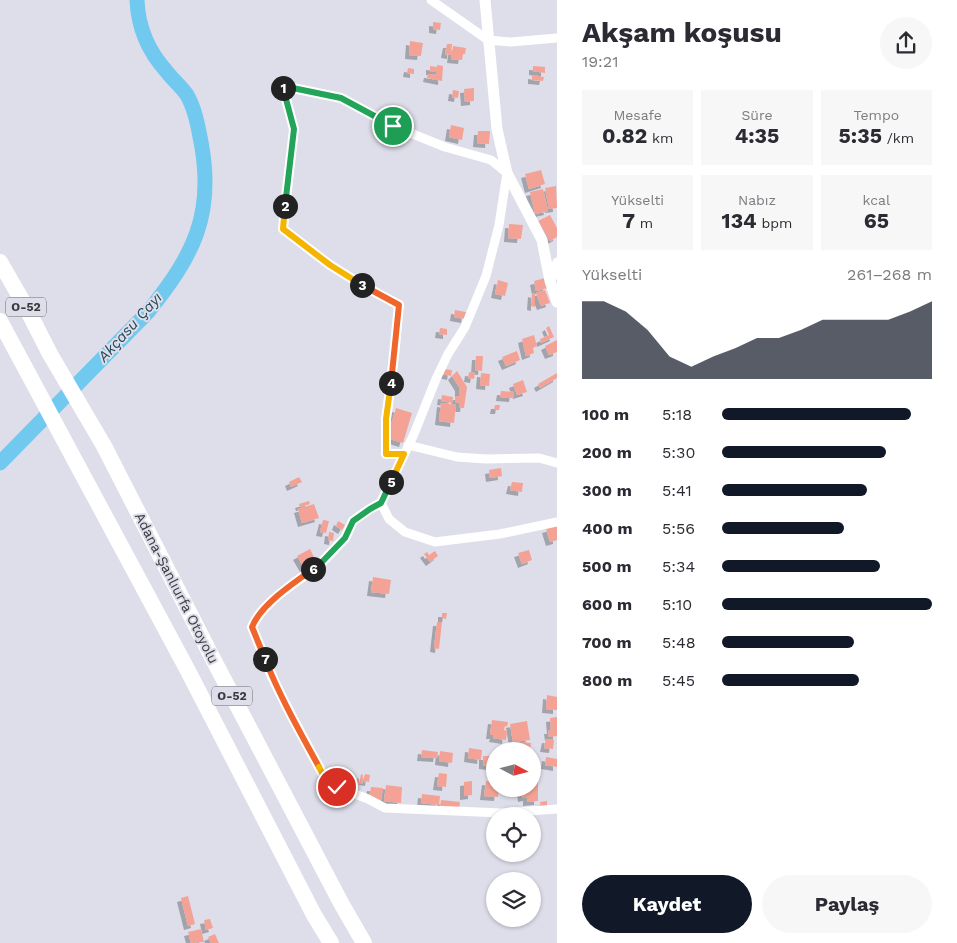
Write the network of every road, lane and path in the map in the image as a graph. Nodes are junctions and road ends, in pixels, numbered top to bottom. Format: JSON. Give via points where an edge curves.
{"nodes":[{"id":1,"x":430,"y":0,"type":"edge"},
{"id":2,"x":485,"y":0,"type":"edge"},
{"id":3,"x":557,"y":38,"type":"edge"},
{"id":4,"x":488,"y":40,"type":"junction"},
{"id":5,"x":507,"y":173,"type":"junction"},
{"id":6,"x":0,"y":262,"type":"edge"},
{"id":7,"x":557,"y":262,"type":"edge"},
{"id":8,"x":551,"y":282,"type":"junction"},
{"id":9,"x":557,"y":302,"type":"edge"},
{"id":10,"x":0,"y":321,"type":"edge"},
{"id":11,"x":408,"y":445,"type":"junction"},
{"id":12,"x":404,"y":454,"type":"junction"},
{"id":13,"x":557,"y":463,"type":"edge"},
{"id":14,"x":381,"y":503,"type":"junction"},
{"id":15,"x":557,"y":522,"type":"edge"},
{"id":16,"x":557,"y":809,"type":"edge"},
{"id":17,"x":331,"y":943,"type":"edge"},
{"id":18,"x":364,"y":943,"type":"edge"}],
"edges":[{"from":1,"to":4,"type":"street"},
{"from":2,"to":4,"type":"street"},
{"from":3,"to":4,"type":"street","via":[[511,42]]},
{"from":4,"to":5,"type":"street","via":[[496,129]]},
{"from":5,"to":8,"type":"street","via":[[542,240]]},
{"from":5,"to":11,"type":"street","via":[[499,225],[486,276]]},
{"from":5,"to":12,"type":"street","via":[[491,160],[445,147],[393,126],[341,98],[283,86],[294,129],[283,229],[330,265],[399,305],[386,419],[386,454]]},
{"from":6,"to":18,"type":"highway","name":"Adana-Şanlıurfa Otoyolu","number":"O-52","via":[[104,446],[225,683]]},
{"from":7,"to":8,"type":"street"},
{"from":8,"to":9,"type":"street"},
{"from":10,"to":17,"type":"highway","name":"Adana-Şanlıurfa Otoyolu","number":"O-52"},
{"from":11,"to":12,"type":"street"},
{"from":11,"to":13,"type":"street","via":[[457,457],[539,458]]},
{"from":12,"to":14,"type":"street"},
{"from":14,"to":15,"type":"street","via":[[389,519],[405,532],[435,542],[500,534]]},
{"from":14,"to":16,"type":"street","via":[[353,521],[345,538],[321,563],[268,604],[252,627],[272,678],[322,773],[337,787],[385,808],[501,813]]}]}
